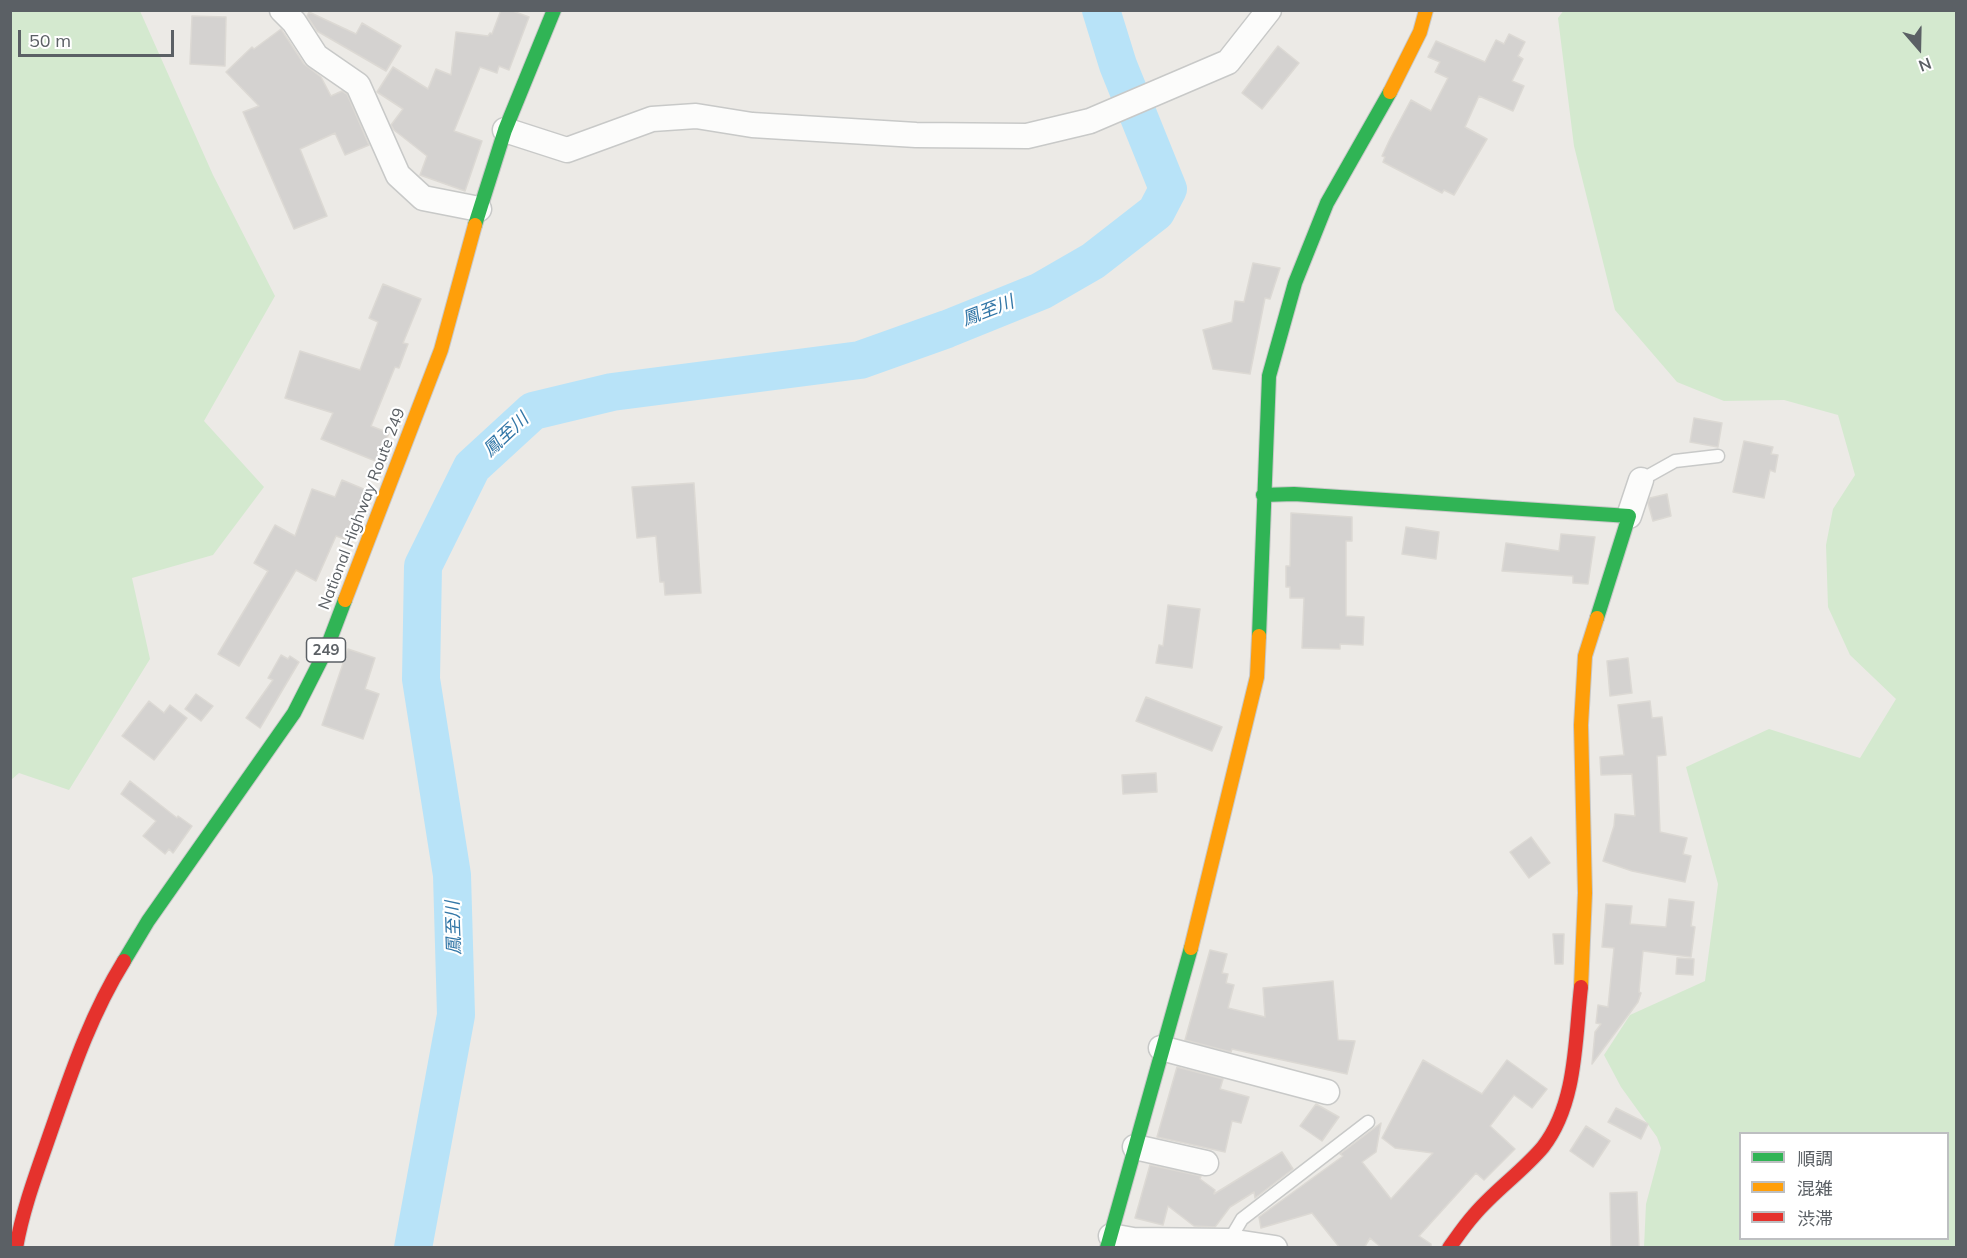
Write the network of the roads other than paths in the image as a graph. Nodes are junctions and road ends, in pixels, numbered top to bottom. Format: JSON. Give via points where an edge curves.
{"nodes":[{"id":1,"x":282,"y":10,"type":"edge"},
{"id":2,"x":554,"y":10,"type":"edge"},
{"id":3,"x":1269,"y":10,"type":"edge"},
{"id":4,"x":1426,"y":10,"type":"edge"},
{"id":5,"x":505,"y":130,"type":"junction"},
{"id":6,"x":479,"y":209,"type":"junction"},
{"id":7,"x":1718,"y":456,"type":"dead end"},
{"id":8,"x":1641,"y":480,"type":"joint"},
{"id":9,"x":1263,"y":495,"type":"junction"},
{"id":10,"x":1629,"y":516,"type":"junction"},
{"id":11,"x":1161,"y":1048,"type":"junction"},
{"id":12,"x":1327,"y":1092,"type":"dead end"},
{"id":13,"x":1368,"y":1122,"type":"dead end"},
{"id":14,"x":1135,"y":1147,"type":"junction"},
{"id":15,"x":1206,"y":1163,"type":"dead end"},
{"id":16,"x":1229,"y":1241,"type":"junction"},
{"id":17,"x":1109,"y":1242,"type":"edge"},
{"id":18,"x":16,"y":1248,"type":"edge"},
{"id":19,"x":1275,"y":1248,"type":"edge"},
{"id":20,"x":1449,"y":1248,"type":"edge"}],
"edges":[{"from":1,"to":6,"type":"street","via":[[316,56],[358,85],[398,175],[423,198]]},
{"from":2,"to":5,"type":"main road","name":"National Highway Route 249","number":"249"},
{"from":3,"to":5,"type":"street","via":[[1228,62],[1090,122],[1027,136],[916,135],[763,126],[696,116],[652,118],[567,150]]},
{"from":4,"to":9,"type":"main road","via":[[1420,32],[1378,115],[1327,203],[1295,283],[1269,376]]},
{"from":5,"to":6,"type":"main road","name":"National Highway Route 249","number":"249"},
{"from":6,"to":18,"type":"main road","name":"National Highway Route 249","number":"249","via":[[441,350],[326,650],[294,713],[184,867],[100,1000],[75,1058],[21,1218]]},
{"from":7,"to":8,"type":"lane","via":[[1675,461]]},
{"from":8,"to":10,"type":"street"},
{"from":9,"to":10,"type":"main road"},
{"from":9,"to":11,"type":"main road","via":[[1257,677],[1200,913]]},
{"from":10,"to":20,"type":"main road","via":[[1585,656],[1581,691],[1585,893],[1581,983],[1570,1083],[1544,1145],[1474,1214]]},
{"from":11,"to":12,"type":"street"},
{"from":11,"to":14,"type":"main road"},
{"from":13,"to":16,"type":"lane","via":[[1242,1219]]},
{"from":14,"to":15,"type":"street"},
{"from":14,"to":17,"type":"main road"},
{"from":16,"to":17,"type":"street"},
{"from":16,"to":19,"type":"street"}]}
